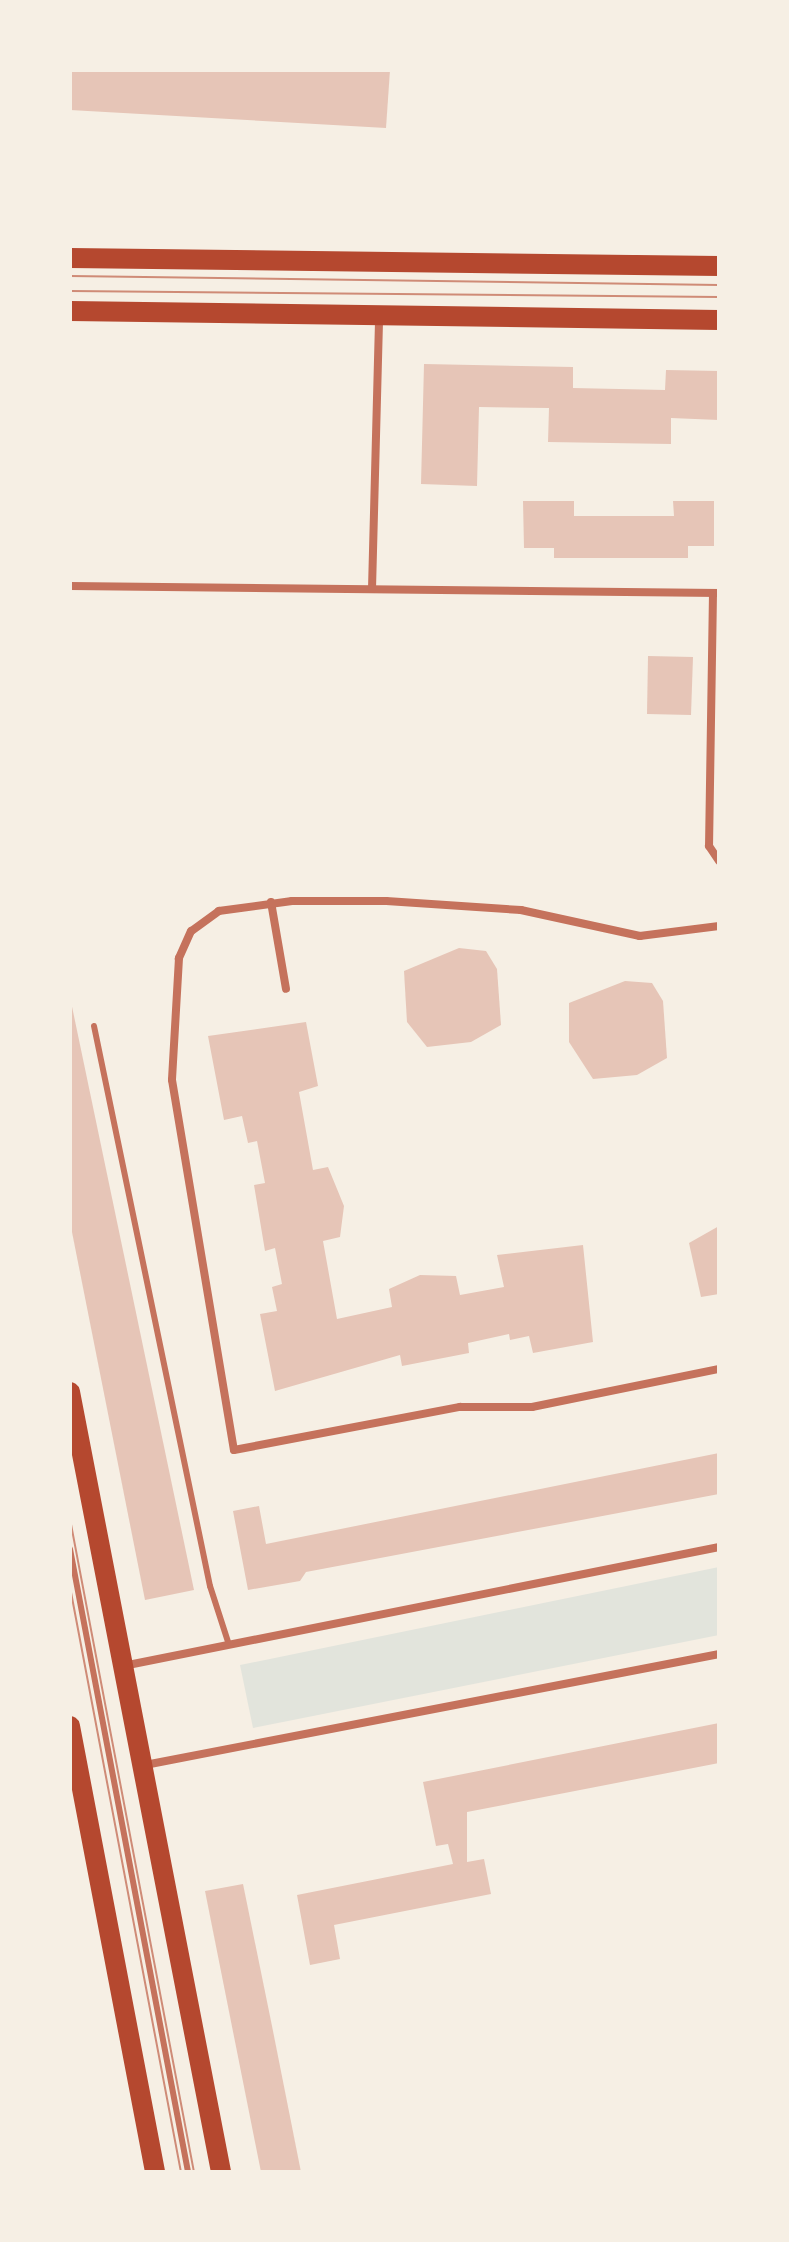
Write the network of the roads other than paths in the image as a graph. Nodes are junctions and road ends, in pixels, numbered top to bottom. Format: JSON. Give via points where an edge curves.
{"nodes":[{"id":1,"x":70,"y":258,"type":"edge"},
{"id":2,"x":719,"y":266,"type":"edge"},
{"id":3,"x":70,"y":311,"type":"edge"},
{"id":4,"x":379,"y":316,"type":"junction"},
{"id":5,"x":719,"y":320,"type":"edge"},
{"id":6,"x":70,"y":586,"type":"edge"},
{"id":7,"x":372,"y":589,"type":"junction"},
{"id":8,"x":716,"y":593,"type":"edge"},
{"id":9,"x":719,"y":861,"type":"edge"},
{"id":10,"x":271,"y":902,"type":"junction"},
{"id":11,"x":719,"y":926,"type":"edge"},
{"id":12,"x":286,"y":989,"type":"dead end"},
{"id":13,"x":94,"y":1026,"type":"dead end"},
{"id":14,"x":719,"y":1369,"type":"edge"},
{"id":15,"x":70,"y":1392,"type":"edge"},
{"id":16,"x":719,"y":1547,"type":"edge"},
{"id":17,"x":70,"y":1549,"type":"edge"},
{"id":18,"x":229,"y":1645,"type":"junction"},
{"id":19,"x":719,"y":1654,"type":"edge"},
{"id":20,"x":122,"y":1666,"type":"junction"},
{"id":21,"x":70,"y":1726,"type":"edge"},
{"id":22,"x":140,"y":1766,"type":"junction"},
{"id":23,"x":155,"y":2172,"type":"edge"},
{"id":24,"x":188,"y":2172,"type":"edge"},
{"id":25,"x":221,"y":2172,"type":"edge"}],
"edges":[{"from":1,"to":2,"type":"main road"},
{"from":3,"to":4,"type":"main road"},
{"from":4,"to":5,"type":"main road"},
{"from":4,"to":7,"type":"street"},
{"from":6,"to":7,"type":"street"},
{"from":7,"to":8,"type":"street"},
{"from":8,"to":9,"type":"street","via":[[709,846]]},
{"from":10,"to":11,"type":"street","via":[[521,910],[640,936]]},
{"from":10,"to":12,"type":"street"},
{"from":10,"to":14,"type":"street","via":[[219,911],[191,931],[179,958],[172,1021],[172,1080],[192,1223],[234,1450],[460,1407],[532,1407]]},
{"from":13,"to":18,"type":"lane","via":[[207,1571]]},
{"from":15,"to":20,"type":"main road"},
{"from":16,"to":18,"type":"street"},
{"from":17,"to":24,"type":"lane"},
{"from":18,"to":20,"type":"street"},
{"from":19,"to":22,"type":"street"},
{"from":20,"to":22,"type":"main road"},
{"from":21,"to":23,"type":"main road"},
{"from":22,"to":25,"type":"main road"}]}
